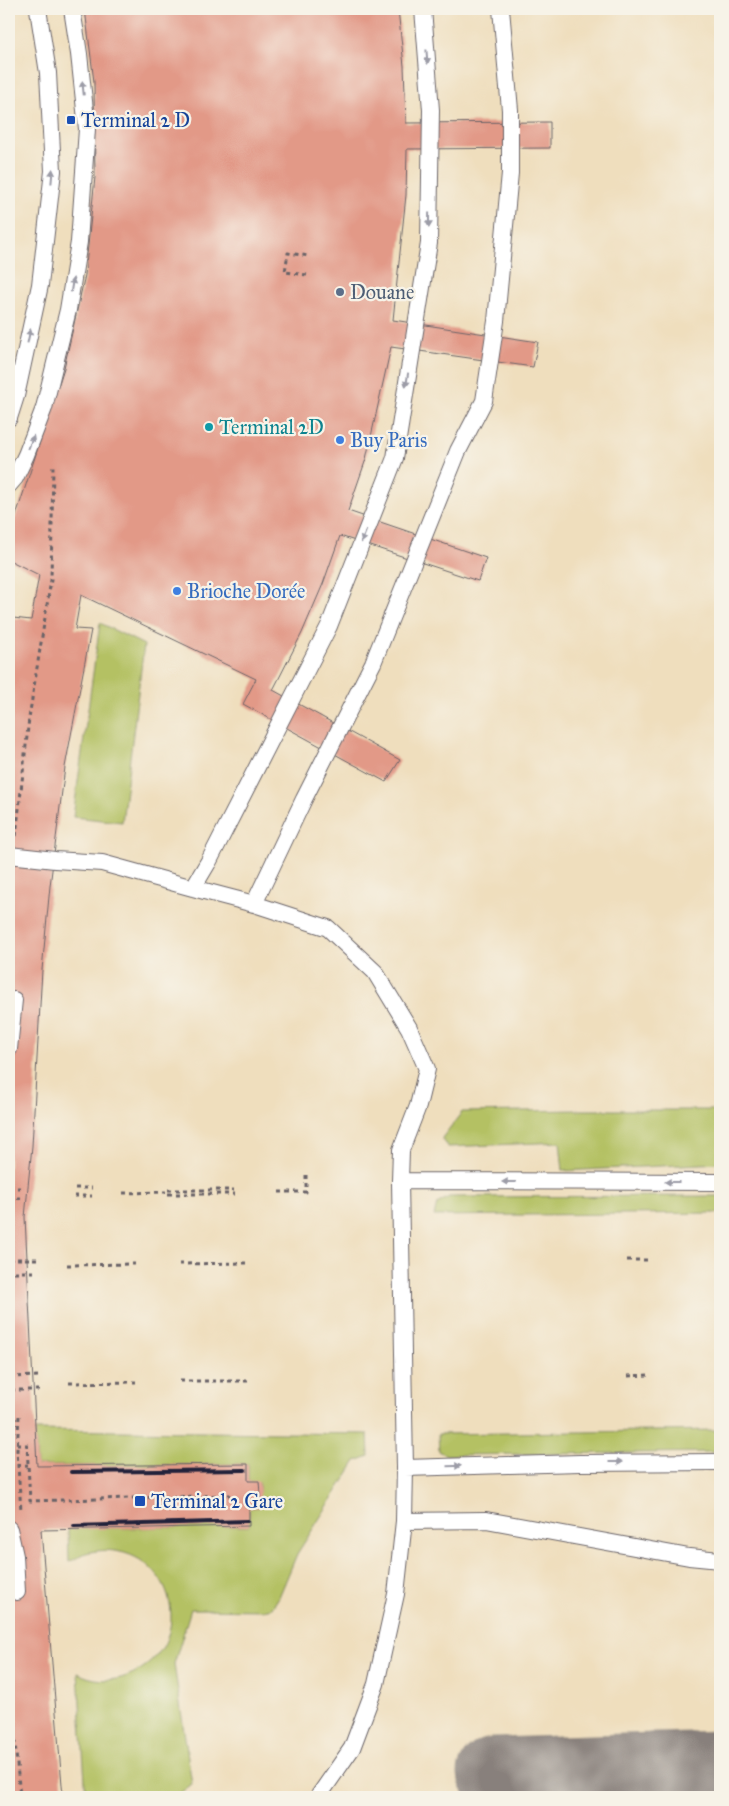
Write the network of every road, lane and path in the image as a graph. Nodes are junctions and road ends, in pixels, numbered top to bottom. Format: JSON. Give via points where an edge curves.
{"nodes":[{"id":1,"x":38,"y":9,"type":"edge"},
{"id":2,"x":72,"y":9,"type":"edge"},
{"id":3,"x":423,"y":9,"type":"edge"},
{"id":4,"x":501,"y":9,"type":"edge"},
{"id":5,"x":310,"y":256,"type":"dead end"},
{"id":6,"x":307,"y":275,"type":"dead end"},
{"id":7,"x":9,"y":418,"type":"edge"},
{"id":8,"x":53,"y":465,"type":"dead end"},
{"id":9,"x":9,"y":485,"type":"edge"},
{"id":10,"x":12,"y":849,"type":"edge"},
{"id":11,"x":12,"y":872,"type":"dead end"},
{"id":12,"x":192,"y":888,"type":"junction"},
{"id":13,"x":9,"y":901,"type":"edge"},
{"id":14,"x":254,"y":904,"type":"junction"},
{"id":15,"x":14,"y":1000,"type":"dead end"},
{"id":16,"x":9,"y":1049,"type":"edge"},
{"id":17,"x":306,"y":1172,"type":"dead end"},
{"id":18,"x":400,"y":1181,"type":"junction"},
{"id":19,"x":720,"y":1182,"type":"edge"},
{"id":20,"x":9,"y":1188,"type":"edge"},
{"id":21,"x":20,"y":1188,"type":"dead end"},
{"id":22,"x":74,"y":1188,"type":"dead end"},
{"id":23,"x":92,"y":1188,"type":"dead end"},
{"id":24,"x":123,"y":1192,"type":"dead end"},
{"id":25,"x":234,"y":1192,"type":"dead end"},
{"id":26,"x":280,"y":1192,"type":"dead end"},
{"id":27,"x":74,"y":1196,"type":"dead end"},
{"id":28,"x":92,"y":1196,"type":"dead end"},
{"id":29,"x":9,"y":1198,"type":"edge"},
{"id":30,"x":21,"y":1198,"type":"dead end"},
{"id":31,"x":9,"y":1259,"type":"edge"},
{"id":32,"x":37,"y":1259,"type":"dead end"},
{"id":33,"x":627,"y":1260,"type":"dead end"},
{"id":34,"x":648,"y":1260,"type":"dead end"},
{"id":35,"x":246,"y":1263,"type":"dead end"},
{"id":36,"x":135,"y":1264,"type":"dead end"},
{"id":37,"x":179,"y":1264,"type":"dead end"},
{"id":38,"x":67,"y":1265,"type":"dead end"},
{"id":39,"x":9,"y":1269,"type":"edge"},
{"id":40,"x":37,"y":1272,"type":"dead end"},
{"id":41,"x":649,"y":1375,"type":"dead end"},
{"id":42,"x":38,"y":1376,"type":"dead end"},
{"id":43,"x":628,"y":1376,"type":"dead end"},
{"id":44,"x":180,"y":1381,"type":"dead end"},
{"id":45,"x":248,"y":1381,"type":"dead end"},
{"id":46,"x":136,"y":1382,"type":"dead end"},
{"id":47,"x":69,"y":1383,"type":"dead end"},
{"id":48,"x":39,"y":1390,"type":"dead end"},
{"id":49,"x":19,"y":1416,"type":"dead end"},
{"id":50,"x":9,"y":1445,"type":"edge"},
{"id":51,"x":720,"y":1462,"type":"edge"},
{"id":52,"x":28,"y":1465,"type":"junction"},
{"id":53,"x":9,"y":1466,"type":"edge"},
{"id":54,"x":405,"y":1468,"type":"junction"},
{"id":55,"x":230,"y":1495,"type":"dead end"},
{"id":56,"x":404,"y":1521,"type":"junction"},
{"id":57,"x":15,"y":1524,"type":"edge"},
{"id":58,"x":720,"y":1560,"type":"edge"},
{"id":59,"x":17,"y":1592,"type":"dead end"},
{"id":60,"x":9,"y":1676,"type":"edge"},
{"id":61,"x":20,"y":1797,"type":"edge"},
{"id":62,"x":318,"y":1797,"type":"edge"}],
"edges":[{"from":7,"to":1,"type":"lane","one_way":true,"via":[[40,285],[53,170],[48,73]]},
{"from":9,"to":2,"type":"lane","one_way":true,"via":[[26,455],[44,408],[68,310],[79,242],[87,129]]},
{"from":3,"to":12,"type":"lane","one_way":true,"via":[[431,110],[429,243],[394,458],[329,626],[209,861]]},
{"from":4,"to":14,"type":"lane","via":[[510,110],[510,173],[496,321],[484,401],[450,469],[373,663]]},
{"from":5,"to":6,"type":"path","via":[[288,253],[285,272]]},
{"from":8,"to":10,"type":"path","via":[[52,580]]},
{"from":10,"to":12,"type":"lane","via":[[55,860],[102,862]]},
{"from":11,"to":13,"type":"path"},
{"from":12,"to":14,"type":"lane"},
{"from":14,"to":18,"type":"lane","via":[[328,928],[375,972],[409,1028],[427,1069],[418,1106],[401,1150]]},
{"from":15,"to":16,"type":"lane"},
{"from":17,"to":26,"type":"path","via":[[306,1192]]},
{"from":19,"to":18,"type":"lane","one_way":true},
{"from":18,"to":54,"type":"lane"},
{"from":20,"to":21,"type":"path"},
{"from":22,"to":23,"type":"path"},
{"from":24,"to":25,"type":"path"},
{"from":27,"to":28,"type":"path"},
{"from":29,"to":30,"type":"path"},
{"from":31,"to":32,"type":"path"},
{"from":33,"to":34,"type":"path"},
{"from":35,"to":37,"type":"path"},
{"from":36,"to":38,"type":"path"},
{"from":39,"to":40,"type":"path","via":[[9,1272]]},
{"from":41,"to":43,"type":"path"},
{"from":42,"to":48,"type":"path","via":[[11,1377],[11,1390]]},
{"from":44,"to":45,"type":"path"},
{"from":46,"to":47,"type":"path"},
{"from":49,"to":57,"type":"path"},
{"from":50,"to":52,"type":"path","via":[[27,1445]]},
{"from":54,"to":51,"type":"lane","one_way":true},
{"from":52,"to":53,"type":"path"},
{"from":52,"to":55,"type":"path","via":[[30,1501]]},
{"from":54,"to":56,"type":"lane"},
{"from":56,"to":58,"type":"lane","via":[[486,1520]]},
{"from":56,"to":62,"type":"lane","via":[[396,1594],[376,1684],[352,1748]]},
{"from":57,"to":59,"type":"lane"},
{"from":60,"to":61,"type":"path"}]}
